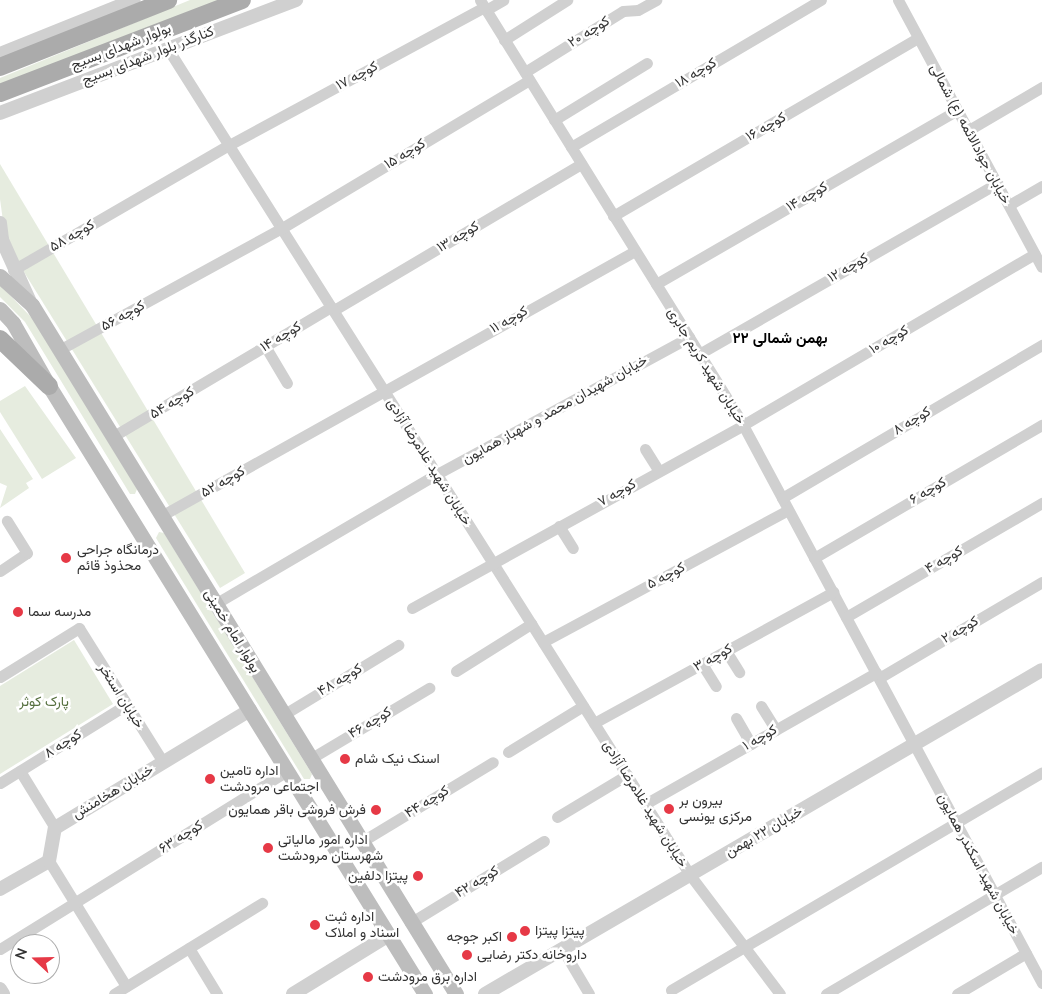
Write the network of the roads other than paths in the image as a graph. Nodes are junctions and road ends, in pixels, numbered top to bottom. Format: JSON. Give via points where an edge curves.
{"nodes":[{"id":1,"x":134,"y":0,"type":"edge"},
{"id":2,"x":168,"y":0,"type":"edge"},
{"id":3,"x":242,"y":0,"type":"edge"},
{"id":4,"x":296,"y":0,"type":"edge"},
{"id":5,"x":502,"y":0,"type":"edge"},
{"id":6,"x":567,"y":0,"type":"edge"},
{"id":7,"x":656,"y":0,"type":"edge"},
{"id":8,"x":821,"y":0,"type":"edge"},
{"id":9,"x":898,"y":0,"type":"edge"},
{"id":10,"x":483,"y":6,"type":"edge"},
{"id":11,"x":77,"y":23,"type":"junction"},
{"id":12,"x":104,"y":26,"type":"junction"},
{"id":13,"x":918,"y":38,"type":"junction"},
{"id":14,"x":504,"y":40,"type":"junction"},
{"id":15,"x":168,"y":49,"type":"junction"},
{"id":16,"x":0,"y":54,"type":"edge"},
{"id":17,"x":647,"y":63,"type":"dead end"},
{"id":18,"x":0,"y":67,"type":"edge"},
{"id":19,"x":527,"y":76,"type":"junction"},
{"id":20,"x":1042,"y":87,"type":"edge"},
{"id":21,"x":0,"y":93,"type":"edge"},
{"id":22,"x":957,"y":110,"type":"junction"},
{"id":23,"x":0,"y":113,"type":"edge"},
{"id":24,"x":554,"y":120,"type":"junction"},
{"id":25,"x":967,"y":132,"type":"junction"},
{"id":26,"x":229,"y":146,"type":"junction"},
{"id":27,"x":571,"y":147,"type":"junction"},
{"id":28,"x":582,"y":164,"type":"junction"},
{"id":29,"x":997,"y":183,"type":"junction"},
{"id":30,"x":1042,"y":186,"type":"edge"},
{"id":31,"x":1008,"y":205,"type":"junction"},
{"id":32,"x":613,"y":216,"type":"junction"},
{"id":33,"x":0,"y":223,"type":"edge"},
{"id":34,"x":282,"y":228,"type":"junction"},
{"id":35,"x":635,"y":251,"type":"junction"},
{"id":36,"x":1035,"y":254,"type":"junction"},
{"id":37,"x":1042,"y":267,"type":"edge"},
{"id":38,"x":7,"y":273,"type":"edge"},
{"id":39,"x":656,"y":284,"type":"junction"},
{"id":40,"x":0,"y":309,"type":"edge"},
{"id":41,"x":332,"y":309,"type":"junction"},
{"id":42,"x":689,"y":337,"type":"junction"},
{"id":43,"x":0,"y":339,"type":"edge"},
{"id":44,"x":1042,"y":345,"type":"edge"},
{"id":45,"x":265,"y":346,"type":"junction"},
{"id":46,"x":59,"y":350,"type":"junction"},
{"id":47,"x":699,"y":354,"type":"junction"},
{"id":48,"x":231,"y":368,"type":"joint"},
{"id":49,"x":287,"y":383,"type":"dead end"},
{"id":50,"x":49,"y":386,"type":"junction"},
{"id":51,"x":383,"y":389,"type":"junction"},
{"id":52,"x":743,"y":425,"type":"junction"},
{"id":53,"x":1042,"y":425,"type":"edge"},
{"id":54,"x":112,"y":437,"type":"junction"},
{"id":55,"x":645,"y":449,"type":"dead end"},
{"id":56,"x":658,"y":470,"type":"junction"},
{"id":57,"x":437,"y":474,"type":"junction"},
{"id":58,"x":782,"y":498,"type":"junction"},
{"id":59,"x":1042,"y":503,"type":"edge"},
{"id":60,"x":788,"y":510,"type":"junction"},
{"id":61,"x":161,"y":516,"type":"junction"},
{"id":62,"x":7,"y":521,"type":"dead end"},
{"id":63,"x":559,"y":526,"type":"junction"},
{"id":64,"x":139,"y":532,"type":"junction"},
{"id":65,"x":572,"y":548,"type":"dead end"},
{"id":66,"x":814,"y":558,"type":"junction"},
{"id":67,"x":492,"y":562,"type":"junction"},
{"id":68,"x":0,"y":571,"type":"edge"},
{"id":69,"x":1042,"y":582,"type":"edge"},
{"id":70,"x":832,"y":592,"type":"junction"},
{"id":71,"x":215,"y":604,"type":"junction"},
{"id":72,"x":412,"y":608,"type":"dead end"},
{"id":73,"x":846,"y":617,"type":"junction"},
{"id":74,"x":532,"y":624,"type":"junction"},
{"id":75,"x":543,"y":642,"type":"junction"},
{"id":76,"x":398,"y":645,"type":"dead end"},
{"id":77,"x":726,"y":651,"type":"junction"},
{"id":78,"x":702,"y":664,"type":"junction"},
{"id":79,"x":1042,"y":670,"type":"edge"},
{"id":80,"x":456,"y":671,"type":"dead end"},
{"id":81,"x":739,"y":672,"type":"dead end"},
{"id":82,"x":258,"y":675,"type":"junction"},
{"id":83,"x":877,"y":676,"type":"junction"},
{"id":84,"x":0,"y":677,"type":"edge"},
{"id":85,"x":235,"y":686,"type":"junction"},
{"id":86,"x":716,"y":686,"type":"dead end"},
{"id":87,"x":429,"y":688,"type":"dead end"},
{"id":88,"x":126,"y":705,"type":"junction"},
{"id":89,"x":583,"y":706,"type":"junction"},
{"id":90,"x":761,"y":706,"type":"dead end"},
{"id":91,"x":250,"y":710,"type":"junction"},
{"id":92,"x":283,"y":715,"type":"junction"},
{"id":93,"x":736,"y":718,"type":"dead end"},
{"id":94,"x":594,"y":723,"type":"junction"},
{"id":95,"x":776,"y":730,"type":"junction"},
{"id":96,"x":751,"y":744,"type":"junction"},
{"id":97,"x":914,"y":744,"type":"junction"},
{"id":98,"x":508,"y":752,"type":"dead end"},
{"id":99,"x":310,"y":759,"type":"junction"},
{"id":100,"x":163,"y":762,"type":"junction"},
{"id":101,"x":493,"y":762,"type":"dead end"},
{"id":102,"x":20,"y":771,"type":"junction"},
{"id":103,"x":287,"y":771,"type":"junction"},
{"id":104,"x":1042,"y":772,"type":"edge"},
{"id":105,"x":627,"y":775,"type":"junction"},
{"id":106,"x":0,"y":783,"type":"edge"},
{"id":107,"x":326,"y":786,"type":"junction"},
{"id":108,"x":305,"y":800,"type":"junction"},
{"id":109,"x":645,"y":804,"type":"junction"},
{"id":110,"x":557,"y":817,"type":"dead end"},
{"id":111,"x":956,"y":823,"type":"junction"},
{"id":112,"x":55,"y":828,"type":"junction"},
{"id":113,"x":544,"y":841,"type":"dead end"},
{"id":114,"x":361,"y":842,"type":"junction"},
{"id":115,"x":49,"y":861,"type":"junction"},
{"id":116,"x":1042,"y":867,"type":"edge"},
{"id":117,"x":690,"y":875,"type":"junction"},
{"id":118,"x":0,"y":890,"type":"edge"},
{"id":119,"x":995,"y":895,"type":"junction"},
{"id":120,"x":75,"y":902,"type":"junction"},
{"id":121,"x":262,"y":903,"type":"dead end"},
{"id":122,"x":410,"y":923,"type":"junction"},
{"id":123,"x":388,"y":935,"type":"junction"},
{"id":124,"x":745,"y":944,"type":"junction"},
{"id":125,"x":189,"y":948,"type":"junction"},
{"id":126,"x":0,"y":949,"type":"edge"},
{"id":127,"x":563,"y":950,"type":"junction"},
{"id":128,"x":1026,"y":953,"type":"junction"},
{"id":129,"x":1037,"y":962,"type":"edge"},
{"id":130,"x":1042,"y":983,"type":"edge"},
{"id":131,"x":126,"y":986,"type":"junction"},
{"id":132,"x":0,"y":989,"type":"edge"},
{"id":133,"x":671,"y":990,"type":"dead end"},
{"id":134,"x":3,"y":994,"type":"edge"},
{"id":135,"x":114,"y":994,"type":"edge"},
{"id":136,"x":217,"y":994,"type":"edge"},
{"id":137,"x":293,"y":994,"type":"edge"},
{"id":138,"x":425,"y":994,"type":"edge"},
{"id":139,"x":456,"y":994,"type":"edge"},
{"id":140,"x":485,"y":994,"type":"edge"},
{"id":141,"x":589,"y":994,"type":"edge"},
{"id":142,"x":780,"y":994,"type":"edge"},
{"id":143,"x":826,"y":994,"type":"edge"},
{"id":144,"x":957,"y":994,"type":"edge"}],
"edges":[{"from":1,"to":11,"type":"street"},
{"from":2,"to":12,"type":"main road","name":"بولوار شهدای بسیج"},
{"from":3,"to":21,"type":"main road","name":"بولوار شهدای بسیج"},
{"from":4,"to":15,"type":"street","name":"کنارگذر بلوار شهدای بسیج"},
{"from":5,"to":10,"type":"street","name":"کوچه ۱۷"},
{"from":6,"to":14,"type":"street"},
{"from":7,"to":19,"type":"street","name":"کوچه ۲۰","via":[[638,10],[623,11]]},
{"from":8,"to":27,"type":"street","name":"کوچه ۱۸"},
{"from":9,"to":13,"type":"street","name":"خیابان جوادالائمه (ع) شمالی"},
{"from":10,"to":14,"type":"street","name":"خیابان شهید کریم جابری"},
{"from":10,"to":26,"type":"street","name":"کوچه ۱۷"},
{"from":11,"to":12,"type":"street"},
{"from":11,"to":16,"type":"street"},
{"from":12,"to":18,"type":"main road","name":"بولوار شهدای بسیج"},
{"from":13,"to":22,"type":"street","name":"خیابان جوادالائمه (ع) شمالی"},
{"from":13,"to":32,"type":"street","name":"کوچه ۱۶"},
{"from":14,"to":19,"type":"street","name":"خیابان شهید کریم جابری"},
{"from":15,"to":23,"type":"street","name":"کنارگذر بلوار شهدای بسیج"},
{"from":15,"to":26,"type":"street","name":"خیابان شهید غلامرضا آزادی"},
{"from":17,"to":24,"type":"street"},
{"from":19,"to":24,"type":"street","name":"خیابان شهید کریم جابری"},
{"from":19,"to":34,"type":"street","name":"کوچه ۱۵"},
{"from":20,"to":25,"type":"street"},
{"from":22,"to":25,"type":"street","name":"خیابان جوادالائمه (ع) شمالی"},
{"from":22,"to":39,"type":"street","name":"کوچه ۱۴"},
{"from":24,"to":27,"type":"street","name":"خیابان شهید کریم جابری"},
{"from":25,"to":29,"type":"street","name":"خیابان جوادالائمه (ع) شمالی"},
{"from":26,"to":34,"type":"street","name":"خیابان شهید غلامرضا آزادی"},
{"from":26,"to":38,"type":"street","name":"کوچه ۵۸"},
{"from":27,"to":28,"type":"street","name":"خیابان شهید کریم جابری"},
{"from":28,"to":32,"type":"street","name":"خیابان شهید کریم جابری"},
{"from":28,"to":41,"type":"street","name":"کوچه ۱۳"},
{"from":29,"to":31,"type":"street","name":"خیابان جوادالائمه (ع) شمالی"},
{"from":29,"to":47,"type":"street","name":"کوچه ۱۲"},
{"from":30,"to":31,"type":"street"},
{"from":31,"to":36,"type":"street","name":"خیابان جوادالائمه (ع) شمالی"},
{"from":32,"to":35,"type":"street","name":"خیابان شهید کریم جابری"},
{"from":33,"to":38,"type":"street"},
{"from":34,"to":41,"type":"street","name":"خیابان شهید غلامرضا آزادی"},
{"from":34,"to":46,"type":"street","name":"کوچه ۵۶"},
{"from":35,"to":39,"type":"street","name":"خیابان شهید کریم جابری"},
{"from":35,"to":51,"type":"street","name":"کوچه ۱۱"},
{"from":36,"to":37,"type":"street","name":"خیابان جوادالائمه (ع) شمالی"},
{"from":36,"to":52,"type":"street","name":"کوچه ۱۰"},
{"from":38,"to":46,"type":"main road","name":"بولوار امام خمینی","via":[[32,305]]},
{"from":39,"to":42,"type":"street","name":"خیابان شهید کریم جابری"},
{"from":40,"to":50,"type":"main road","name":"بولوار امام خمینی","via":[[14,323]]},
{"from":41,"to":45,"type":"street","name":"کوچه ۱۴"},
{"from":41,"to":51,"type":"street","name":"خیابان شهید غلامرضا آزادی"},
{"from":42,"to":47,"type":"street","name":"خیابان شهید کریم جابری"},
{"from":42,"to":57,"type":"street","name":"خیابان شهیدان محمد و شهباز همایون"},
{"from":43,"to":50,"type":"main road"},
{"from":44,"to":58,"type":"street","name":"کوچه ۸"},
{"from":45,"to":48,"type":"street","name":"کوچه ۱۴"},
{"from":45,"to":49,"type":"street"},
{"from":46,"to":54,"type":"main road","name":"بولوار امام خمینی"},
{"from":47,"to":52,"type":"street","name":"خیابان شهید کریم جابری"},
{"from":48,"to":54,"type":"street","name":"کوچه ۵۴"},
{"from":50,"to":64,"type":"main road","name":"بولوار امام خمینی"},
{"from":51,"to":57,"type":"street","name":"خیابان شهید غلامرضا آزادی"},
{"from":51,"to":61,"type":"street","name":"کوچه ۵۲"},
{"from":52,"to":56,"type":"street","name":"کوچه ۷"},
{"from":52,"to":58,"type":"street","name":"خیابان شهید کریم جابری"},
{"from":53,"to":66,"type":"street","name":"کوچه ۶"},
{"from":54,"to":61,"type":"main road","name":"بولوار امام خمینی"},
{"from":55,"to":56,"type":"street"},
{"from":56,"to":63,"type":"street","name":"کوچه ۷"},
{"from":57,"to":67,"type":"street","name":"خیابان شهید غلامرضا آزادی"},
{"from":57,"to":71,"type":"street","name":"خیابان شهیدان محمد و شهباز همایون"},
{"from":58,"to":60,"type":"street","name":"خیابان شهید کریم جابری"},
{"from":59,"to":73,"type":"street","name":"کوچه ۴"},
{"from":60,"to":66,"type":"street","name":"خیابان شهید کریم جابری"},
{"from":60,"to":75,"type":"street","name":"کوچه ۵"},
{"from":61,"to":64,"type":"main road"},
{"from":61,"to":71,"type":"main road","name":"بولوار امام خمینی"},
{"from":62,"to":68,"type":"street","via":[[27,554]]},
{"from":63,"to":65,"type":"street"},
{"from":63,"to":67,"type":"street","name":"کوچه ۷"},
{"from":64,"to":85,"type":"main road","name":"بولوار امام خمینی"},
{"from":66,"to":70,"type":"street","name":"خیابان شهید کریم جابری"},
{"from":67,"to":72,"type":"street","name":"کوچه ۷"},
{"from":67,"to":74,"type":"street","name":"خیابان شهید غلامرضا آزادی"},
{"from":69,"to":83,"type":"street","name":"کوچه ۲"},
{"from":70,"to":73,"type":"street","name":"خیابان شهید کریم جابری"},
{"from":70,"to":77,"type":"street","name":"کوچه ۳"},
{"from":71,"to":82,"type":"main road","name":"بولوار امام خمینی"},
{"from":73,"to":83,"type":"street","name":"خیابان شهید کریم جابری"},
{"from":74,"to":75,"type":"street","name":"خیابان شهید غلامرضا آزادی"},
{"from":74,"to":80,"type":"street"},
{"from":75,"to":89,"type":"street","name":"خیابان شهید غلامرضا آزادی"},
{"from":76,"to":92,"type":"street","name":"کوچه ۴۸"},
{"from":77,"to":78,"type":"street","name":"کوچه ۳"},
{"from":77,"to":81,"type":"street"},
{"from":78,"to":86,"type":"street"},
{"from":78,"to":94,"type":"street","name":"کوچه ۳"},
{"from":79,"to":97,"type":"street","name":"خیابان ۲۲ بهمن"},
{"from":82,"to":85,"type":"main road","via":[[249,686]]},
{"from":82,"to":92,"type":"main road","name":"بولوار امام خمینی"},
{"from":83,"to":95,"type":"street","name":"کوچه ۱"},
{"from":83,"to":97,"type":"street","name":"خیابان شهید کریم جابری"},
{"from":84,"to":88,"type":"street","name":"خیابان استخر","via":[[79,628]]},
{"from":85,"to":91,"type":"main road","name":"بولوار امام خمینی"},
{"from":87,"to":99,"type":"street","name":"کوچه ۴۶"},
{"from":88,"to":100,"type":"street","name":"خیابان استخر"},
{"from":88,"to":102,"type":"street","name":"کوچه ۸"},
{"from":89,"to":94,"type":"street","name":"خیابان شهید غلامرضا آزادی"},
{"from":89,"to":98,"type":"street"},
{"from":90,"to":95,"type":"street"},
{"from":91,"to":100,"type":"street","name":"خیابان هخامنش"},
{"from":91,"to":103,"type":"main road","name":"بولوار امام خمینی"},
{"from":92,"to":99,"type":"main road","name":"بولوار امام خمینی"},
{"from":93,"to":96,"type":"street"},
{"from":94,"to":105,"type":"street","name":"خیابان شهید غلامرضا آزادی"},
{"from":95,"to":96,"type":"street","name":"کوچه ۱"},
{"from":96,"to":109,"type":"street","name":"کوچه ۱"},
{"from":97,"to":111,"type":"street","name":"خیابان شهید اسکندر همایون"},
{"from":97,"to":117,"type":"street","name":"خیابان ۲۲ بهمن"},
{"from":99,"to":107,"type":"main road","name":"بولوار امام خمینی"},
{"from":100,"to":112,"type":"street","name":"خیابان هخامنش"},
{"from":101,"to":114,"type":"street","name":"کوچه ۴۴"},
{"from":102,"to":106,"type":"street","name":"کوچه ۸"},
{"from":102,"to":112,"type":"street"},
{"from":103,"to":108,"type":"main road","name":"بولوار امام خمینی"},
{"from":103,"to":120,"type":"street","name":"کوچه ۶۳"},
{"from":104,"to":111,"type":"street"},
{"from":105,"to":109,"type":"street","name":"خیابان شهید غلامرضا آزادی"},
{"from":105,"to":110,"type":"street"},
{"from":107,"to":108,"type":"main road","via":[[310,792]]},
{"from":107,"to":114,"type":"main road","name":"بولوار امام خمینی"},
{"from":108,"to":123,"type":"main road","name":"بولوار امام خمینی"},
{"from":109,"to":117,"type":"street","name":"خیابان شهید غلامرضا آزادی"},
{"from":111,"to":119,"type":"street","name":"خیابان شهید اسکندر همایون"},
{"from":111,"to":124,"type":"street"},
{"from":112,"to":115,"type":"street"},
{"from":113,"to":122,"type":"street","name":"کوچه ۴۲"},
{"from":114,"to":122,"type":"main road","name":"بولوار امام خمینی"},
{"from":115,"to":118,"type":"street"},
{"from":115,"to":120,"type":"street"},
{"from":116,"to":119,"type":"street"},
{"from":117,"to":124,"type":"street","name":"خیابان شهید غلامرضا آزادی"},
{"from":117,"to":127,"type":"street","name":"خیابان ۲۲ بهمن"},
{"from":119,"to":128,"type":"street","name":"خیابان شهید اسکندر همایون"},
{"from":119,"to":143,"type":"street"},
{"from":120,"to":126,"type":"street"},
{"from":120,"to":131,"type":"street"},
{"from":121,"to":125,"type":"street"},
{"from":122,"to":139,"type":"main road","name":"بولوار امام خمینی"},
{"from":123,"to":137,"type":"street"},
{"from":123,"to":138,"type":"main road","name":"بولوار امام خمینی"},
{"from":124,"to":133,"type":"street"},
{"from":124,"to":142,"type":"street","name":"خیابان شهید غلامرضا آزادی"},
{"from":125,"to":131,"type":"street"},
{"from":125,"to":136,"type":"street"},
{"from":127,"to":140,"type":"street","name":"خیابان ۲۲ بهمن"},
{"from":127,"to":141,"type":"street"},
{"from":128,"to":129,"type":"street","name":"خیابان شهید اسکندر همایون"},
{"from":128,"to":144,"type":"street"},
{"from":129,"to":130,"type":"street","name":"خیابان شهید اسکندر همایون"},
{"from":131,"to":135,"type":"street"},
{"from":132,"to":134,"type":"street"}]}
